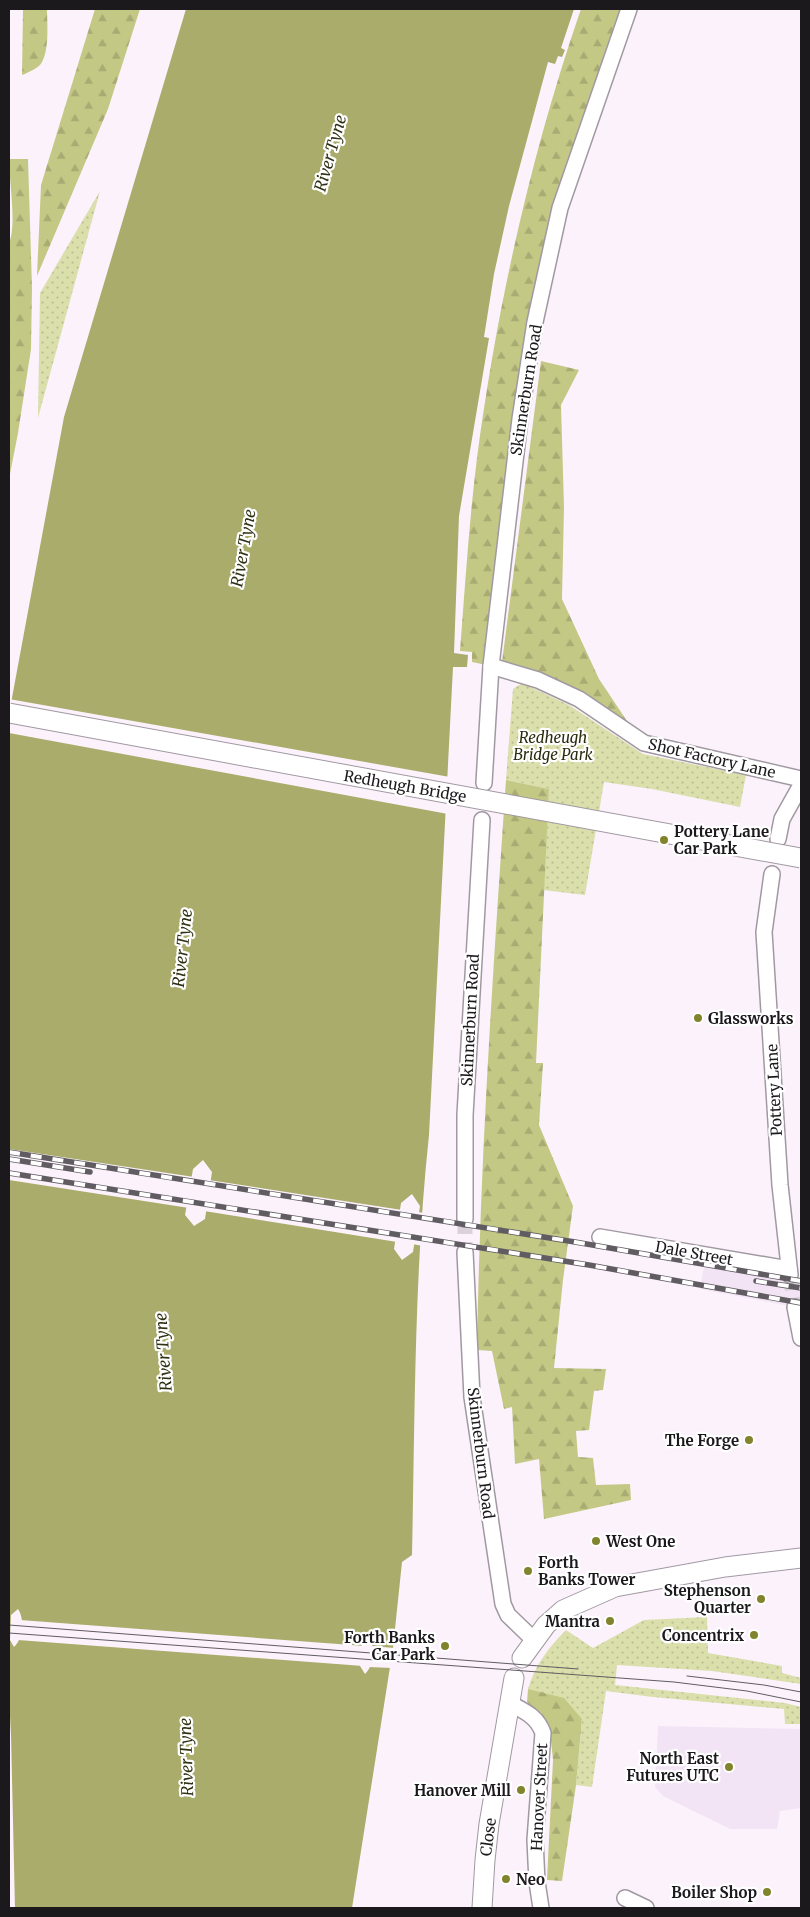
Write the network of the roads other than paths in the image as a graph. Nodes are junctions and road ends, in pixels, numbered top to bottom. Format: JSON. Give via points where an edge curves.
{"nodes":[{"id":1,"x":629,"y":9,"type":"edge"},
{"id":2,"x":491,"y":666,"type":"junction"},
{"id":3,"x":9,"y":713,"type":"edge"},
{"id":4,"x":801,"y":779,"type":"edge"},
{"id":5,"x":484,"y":783,"type":"dead end"},
{"id":6,"x":801,"y":785,"type":"edge"},
{"id":7,"x":482,"y":820,"type":"dead end"},
{"id":8,"x":778,"y":839,"type":"dead end"},
{"id":9,"x":801,"y":858,"type":"edge"},
{"id":10,"x":772,"y":874,"type":"dead end"},
{"id":11,"x":465,"y":1220,"type":"tunnel mouth"},
{"id":12,"x":600,"y":1237,"type":"dead end"},
{"id":13,"x":465,"y":1252,"type":"tunnel mouth"},
{"id":14,"x":789,"y":1272,"type":"joint"},
{"id":15,"x":796,"y":1307,"type":"tunnel mouth"},
{"id":16,"x":801,"y":1338,"type":"edge"},
{"id":17,"x":801,"y":1558,"type":"edge"},
{"id":18,"x":534,"y":1640,"type":"junction"},
{"id":19,"x":522,"y":1658,"type":"dead end"},
{"id":20,"x":514,"y":1678,"type":"dead end"},
{"id":21,"x":509,"y":1703,"type":"junction"},
{"id":22,"x":625,"y":1898,"type":"dead end"},
{"id":23,"x":482,"y":1908,"type":"edge"},
{"id":24,"x":541,"y":1908,"type":"edge"},
{"id":25,"x":646,"y":1908,"type":"edge"}],
"edges":[{"from":1,"to":2,"type":"street","name":"Skinnerburn Road","via":[[560,208],[535,322],[520,419]]},
{"from":2,"to":4,"type":"street","name":"Shot Factory Lane","via":[[538,680],[579,699],[644,743]]},
{"from":2,"to":5,"type":"street","name":"Skinnerburn Road"},
{"from":3,"to":9,"type":"main road","name":"Redheugh Bridge","bridge":true},
{"from":6,"to":8,"type":"street","via":[[782,819]]},
{"from":7,"to":11,"type":"street","name":"Skinnerburn Road","via":[[465,1115]]},
{"from":10,"to":14,"type":"street","name":"Pottery Lane","via":[[764,932],[780,1185]]},
{"from":12,"to":14,"type":"street","name":"Dale Street"},
{"from":13,"to":18,"type":"street","name":"Skinnerburn Road","via":[[472,1397],[503,1604],[508,1616]]},
{"from":15,"to":16,"type":"street"},
{"from":17,"to":18,"type":"main road","via":[[615,1587],[563,1610]]},
{"from":18,"to":19,"type":"main road"},
{"from":20,"to":21,"type":"main road","name":"Close"},
{"from":21,"to":23,"type":"main road","name":"Close","via":[[489,1824]]},
{"from":21,"to":24,"type":"street","name":"Hanover Street","via":[[532,1716],[543,1733],[535,1840]]},
{"from":22,"to":25,"type":"street"}]}
